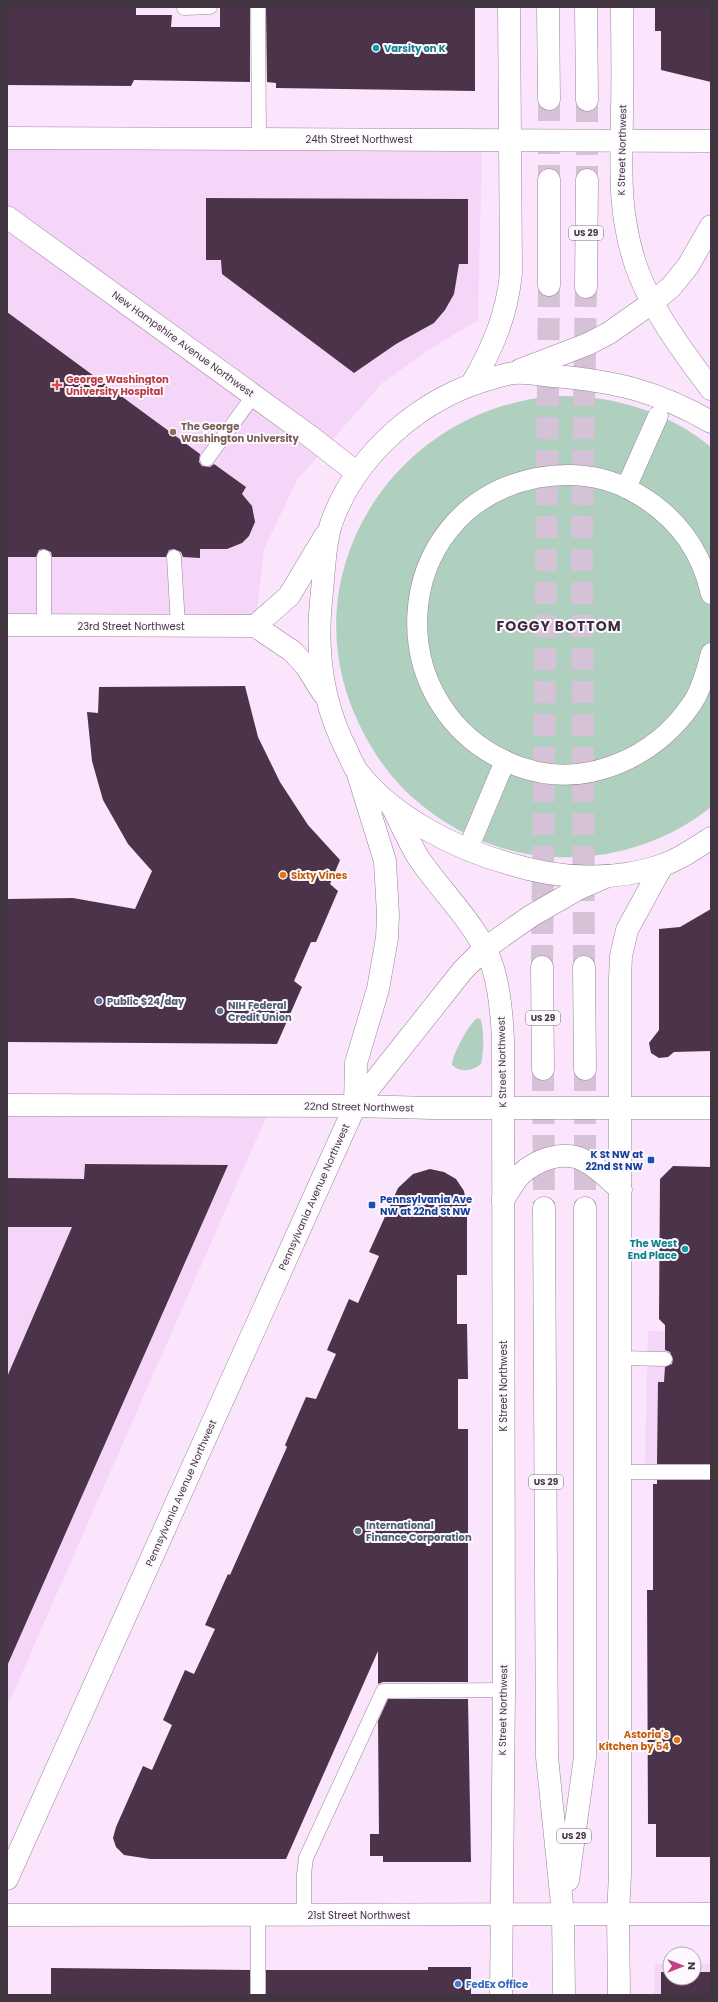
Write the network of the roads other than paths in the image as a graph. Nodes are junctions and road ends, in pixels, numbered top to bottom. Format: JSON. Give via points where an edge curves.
{"nodes":[{"id":1,"x":210,"y":7,"type":"edge"},
{"id":2,"x":258,"y":7,"type":"edge"},
{"id":3,"x":509,"y":7,"type":"edge"},
{"id":4,"x":548,"y":7,"type":"edge"},
{"id":5,"x":586,"y":7,"type":"edge"},
{"id":6,"x":622,"y":7,"type":"edge"},
{"id":7,"x":184,"y":8,"type":"dead end"},
{"id":8,"x":549,"y":99,"type":"tunnel mouth"},
{"id":9,"x":587,"y":100,"type":"tunnel mouth"},
{"id":10,"x":7,"y":138,"type":"edge"},
{"id":11,"x":259,"y":139,"type":"junction"},
{"id":12,"x":510,"y":140,"type":"junction"},
{"id":13,"x":621,"y":141,"type":"junction"},
{"id":14,"x":711,"y":141,"type":"edge"},
{"id":15,"x":549,"y":180,"type":"tunnel mouth"},
{"id":16,"x":587,"y":180,"type":"tunnel mouth"},
{"id":17,"x":7,"y":217,"type":"edge"},
{"id":18,"x":711,"y":226,"type":"edge"},
{"id":19,"x":549,"y":285,"type":"tunnel mouth"},
{"id":20,"x":586,"y":287,"type":"tunnel mouth"},
{"id":21,"x":653,"y":302,"type":"junction"},
{"id":22,"x":515,"y":373,"type":"junction"},
{"id":23,"x":472,"y":384,"type":"junction"},
{"id":24,"x":711,"y":389,"type":"edge"},
{"id":25,"x":254,"y":395,"type":"junction"},
{"id":26,"x":658,"y":416,"type":"dead end"},
{"id":27,"x":711,"y":422,"type":"edge"},
{"id":28,"x":207,"y":459,"type":"dead end"},
{"id":29,"x":356,"y":473,"type":"junction"},
{"id":30,"x":626,"y":488,"type":"junction"},
{"id":31,"x":330,"y":526,"type":"junction"},
{"id":32,"x":44,"y":557,"type":"dead end"},
{"id":33,"x":174,"y":557,"type":"dead end"},
{"id":34,"x":711,"y":594,"type":"edge"},
{"id":35,"x":7,"y":625,"type":"edge"},
{"id":36,"x":44,"y":625,"type":"junction"},
{"id":37,"x":178,"y":626,"type":"junction"},
{"id":38,"x":256,"y":626,"type":"junction"},
{"id":39,"x":711,"y":653,"type":"edge"},
{"id":40,"x":327,"y":699,"type":"junction"},
{"id":41,"x":505,"y":761,"type":"junction"},
{"id":42,"x":356,"y":770,"type":"junction"},
{"id":43,"x":393,"y":808,"type":"junction"},
{"id":44,"x":473,"y":837,"type":"dead end"},
{"id":45,"x":711,"y":838,"type":"edge"},
{"id":46,"x":662,"y":866,"type":"junction"},
{"id":47,"x":608,"y":876,"type":"junction"},
{"id":48,"x":484,"y":949,"type":"junction"},
{"id":49,"x":542,"y":967,"type":"tunnel mouth"},
{"id":50,"x":584,"y":967,"type":"tunnel mouth"},
{"id":51,"x":543,"y":1069,"type":"tunnel mouth"},
{"id":52,"x":585,"y":1069,"type":"tunnel mouth"},
{"id":53,"x":7,"y":1105,"type":"edge"},
{"id":54,"x":355,"y":1106,"type":"junction"},
{"id":55,"x":503,"y":1108,"type":"junction"},
{"id":56,"x":621,"y":1108,"type":"junction"},
{"id":57,"x":711,"y":1108,"type":"edge"},
{"id":58,"x":621,"y":1190,"type":"junction"},
{"id":59,"x":503,"y":1200,"type":"junction"},
{"id":60,"x":544,"y":1208,"type":"tunnel mouth"},
{"id":61,"x":585,"y":1208,"type":"tunnel mouth"},
{"id":62,"x":620,"y":1358,"type":"junction"},
{"id":63,"x":665,"y":1359,"type":"dead end"},
{"id":64,"x":620,"y":1472,"type":"junction"},
{"id":65,"x":711,"y":1472,"type":"edge"},
{"id":66,"x":504,"y":1690,"type":"junction"},
{"id":67,"x":7,"y":1879,"type":"edge"},
{"id":68,"x":501,"y":1914,"type":"junction"},
{"id":69,"x":563,"y":1914,"type":"junction"},
{"id":70,"x":618,"y":1914,"type":"junction"},
{"id":71,"x":711,"y":1914,"type":"edge"},
{"id":72,"x":7,"y":1915,"type":"edge"},
{"id":73,"x":258,"y":1915,"type":"junction"},
{"id":74,"x":304,"y":1915,"type":"junction"},
{"id":75,"x":258,"y":1995,"type":"edge"},
{"id":76,"x":501,"y":1995,"type":"edge"},
{"id":77,"x":564,"y":1995,"type":"edge"},
{"id":78,"x":619,"y":1995,"type":"edge"}],
"edges":[{"from":1,"to":7,"type":"lane"},
{"from":2,"to":11,"type":"lane"},
{"from":3,"to":12,"type":"main road"},
{"from":4,"to":8,"type":"main road"},
{"from":5,"to":9,"type":"main road"},
{"from":6,"to":13,"type":"main road","name":"K Street Northwest"},
{"from":10,"to":11,"type":"main road","name":"24th Street Northwest"},
{"from":11,"to":12,"type":"main road","name":"24th Street Northwest"},
{"from":12,"to":13,"type":"main road","name":"24th Street Northwest"},
{"from":12,"to":23,"type":"main road","via":[[509,296],[494,344]]},
{"from":13,"to":14,"type":"main road","name":"24th Street Northwest"},
{"from":13,"to":21,"type":"main road","name":"K Street Northwest","via":[[620,179],[627,235],[635,262]]},
{"from":15,"to":19,"type":"main road"},
{"from":16,"to":20,"type":"main road","number":"US 29"},
{"from":17,"to":25,"type":"main road","name":"New Hampshire Avenue Northwest"},
{"from":18,"to":21,"type":"main road","via":[[688,266],[671,287]]},
{"from":21,"to":22,"type":"main road","via":[[609,333],[588,344]]},
{"from":21,"to":24,"type":"main road","name":"K Street Northwest","via":[[682,350]]},
{"from":22,"to":23,"type":"main road"},
{"from":22,"to":27,"type":"main road","via":[[613,382],[665,398]]},
{"from":23,"to":29,"type":"main road","via":[[431,405],[403,424]]},
{"from":25,"to":28,"type":"lane"},
{"from":25,"to":29,"type":"main road","name":"New Hampshire Avenue Northwest"},
{"from":26,"to":30,"type":"street"},
{"from":29,"to":31,"type":"main road"},
{"from":30,"to":34,"type":"street","via":[[668,515],[684,534],[698,555]]},
{"from":30,"to":41,"type":"street","via":[[605,480],[578,475],[550,475],[523,481],[497,491],[474,506],[455,523],[439,544],[428,566],[418,605],[417,631],[420,657],[428,682],[440,706],[456,726],[476,744]]},
{"from":31,"to":38,"type":"main road","via":[[289,596]]},
{"from":31,"to":40,"type":"main road","via":[[319,620],[323,681]]},
{"from":32,"to":36,"type":"lane"},
{"from":33,"to":37,"type":"lane"},
{"from":35,"to":36,"type":"main road","name":"23rd Street Northwest"},
{"from":36,"to":37,"type":"main road","name":"23rd Street Northwest"},
{"from":37,"to":38,"type":"main road","name":"23rd Street Northwest"},
{"from":38,"to":40,"type":"main road","via":[[292,651],[306,666]]},
{"from":39,"to":41,"type":"street","via":[[694,701],[675,725],[650,747],[627,761],[608,768],[568,774],[528,769]]},
{"from":40,"to":42,"type":"main road","via":[[334,722]]},
{"from":41,"to":44,"type":"street"},
{"from":42,"to":43,"type":"main road"},
{"from":42,"to":54,"type":"main road","name":"Pennsylvania Avenue Northwest","via":[[385,861],[388,915],[378,989],[356,1063]]},
{"from":43,"to":47,"type":"main road","via":[[441,837],[500,862],[561,876]]},
{"from":43,"to":48,"type":"main road","name":"K Street Northwest","via":[[418,856]]},
{"from":45,"to":46,"type":"main road"},
{"from":46,"to":47,"type":"main road"},
{"from":46,"to":56,"type":"main road","via":[[627,930],[621,956]]},
{"from":47,"to":48,"type":"main road","name":"Pennsylvania Avenue Northwest","via":[[578,889],[531,916]]},
{"from":48,"to":54,"type":"main road","name":"Pennsylvania Avenue Northwest","via":[[463,970]]},
{"from":48,"to":55,"type":"main road","name":"K Street Northwest","via":[[493,968],[501,1014]]},
{"from":49,"to":51,"type":"main road","number":"US 29"},
{"from":50,"to":52,"type":"main road"},
{"from":53,"to":54,"type":"main road","name":"22nd Street Northwest"},
{"from":54,"to":55,"type":"main road","name":"22nd Street Northwest"},
{"from":54,"to":67,"type":"main road","name":"Pennsylvania Avenue Northwest"},
{"from":55,"to":56,"type":"main road","name":"22nd Street Northwest"},
{"from":55,"to":59,"type":"main road","name":"K Street Northwest"},
{"from":56,"to":57,"type":"main road","name":"22nd Street Northwest"},
{"from":56,"to":58,"type":"main road"},
{"from":58,"to":59,"type":"main road","via":[[578,1158],[550,1158],[532,1166],[521,1175]]},
{"from":58,"to":62,"type":"main road"},
{"from":59,"to":66,"type":"main road","name":"K Street Northwest"},
{"from":60,"to":69,"type":"main road","number":"US 29","via":[[547,1757]]},
{"from":61,"to":69,"type":"main road","number":"US 29","via":[[585,1757]]},
{"from":62,"to":63,"type":"lane"},
{"from":62,"to":64,"type":"main road"},
{"from":64,"to":65,"type":"lane"},
{"from":64,"to":70,"type":"main road"},
{"from":66,"to":68,"type":"main road","name":"K Street Northwest"},
{"from":66,"to":74,"type":"lane","via":[[383,1691],[306,1858]]},
{"from":68,"to":69,"type":"main road","name":"21st Street Northwest"},
{"from":68,"to":74,"type":"main road","name":"21st Street Northwest"},
{"from":68,"to":76,"type":"main road","name":"K Street Northwest"},
{"from":69,"to":70,"type":"main road","name":"21st Street Northwest"},
{"from":69,"to":77,"type":"main road","number":"US 29"},
{"from":70,"to":71,"type":"main road","name":"21st Street Northwest"},
{"from":70,"to":78,"type":"main road"},
{"from":72,"to":73,"type":"main road","name":"21st Street Northwest"},
{"from":73,"to":74,"type":"main road","name":"21st Street Northwest"},
{"from":73,"to":75,"type":"lane"}]}
